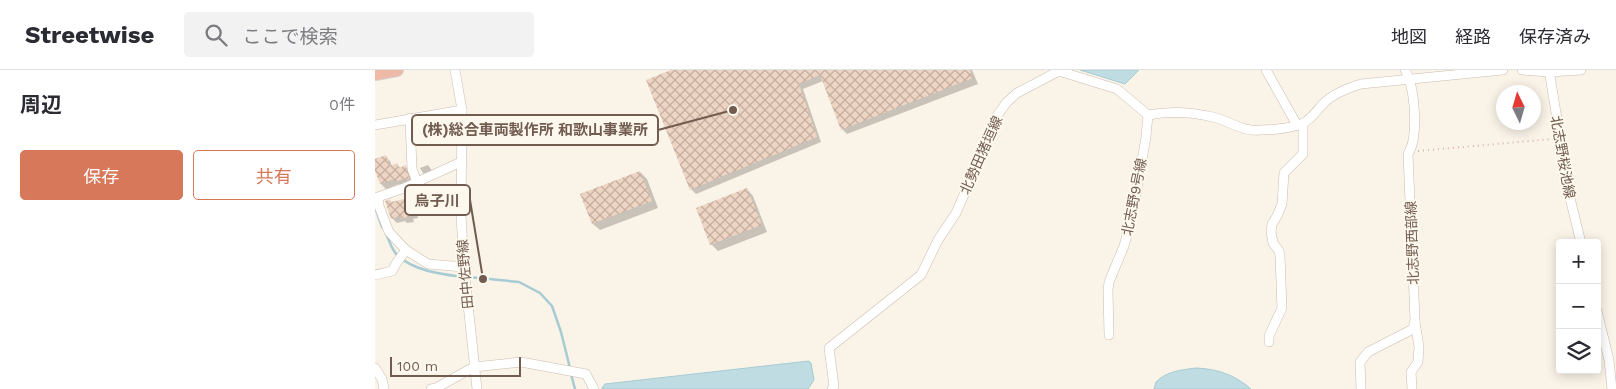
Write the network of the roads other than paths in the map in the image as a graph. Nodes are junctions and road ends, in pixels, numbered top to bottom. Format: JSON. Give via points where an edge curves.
{"nodes":[{"id":1,"x":397,"y":70,"type":"edge"},
{"id":2,"x":455,"y":70,"type":"edge"},
{"id":3,"x":1266,"y":70,"type":"edge"},
{"id":4,"x":1405,"y":70,"type":"edge"},
{"id":5,"x":1503,"y":70,"type":"edge"},
{"id":6,"x":1522,"y":70,"type":"edge"},
{"id":7,"x":1581,"y":70,"type":"edge"},
{"id":8,"x":1549,"y":71,"type":"edge"},
{"id":9,"x":375,"y":74,"type":"edge"},
{"id":10,"x":1411,"y":79,"type":"junction"},
{"id":11,"x":462,"y":110,"type":"junction"},
{"id":12,"x":1148,"y":115,"type":"junction"},
{"id":13,"x":410,"y":118,"type":"junction"},
{"id":14,"x":1300,"y":124,"type":"junction"},
{"id":15,"x":375,"y":125,"type":"edge"},
{"id":16,"x":461,"y":162,"type":"junction"},
{"id":17,"x":417,"y":182,"type":"junction"},
{"id":18,"x":1580,"y":239,"type":"edge"},
{"id":19,"x":405,"y":252,"type":"junction"},
{"id":20,"x":464,"y":269,"type":"junction"},
{"id":21,"x":375,"y":275,"type":"edge"},
{"id":22,"x":1415,"y":320,"type":"junction"},
{"id":23,"x":1601,"y":327,"type":"edge"},
{"id":24,"x":1109,"y":335,"type":"dead end"},
{"id":25,"x":1269,"y":342,"type":"dead end"},
{"id":26,"x":474,"y":367,"type":"junction"},
{"id":27,"x":375,"y":368,"type":"edge"},
{"id":28,"x":385,"y":389,"type":"edge"},
{"id":29,"x":431,"y":389,"type":"edge"},
{"id":30,"x":477,"y":389,"type":"edge"},
{"id":31,"x":593,"y":389,"type":"edge"},
{"id":32,"x":832,"y":389,"type":"edge"},
{"id":33,"x":1361,"y":389,"type":"edge"},
{"id":34,"x":1412,"y":389,"type":"edge"},
{"id":35,"x":1612,"y":389,"type":"edge"}],
"edges":[{"from":1,"to":9,"type":"highway"},
{"from":2,"to":11,"type":"street","name":"田中佐野線"},
{"from":3,"to":14,"type":"street"},
{"from":4,"to":10,"type":"street","name":"北志野西部線"},
{"from":5,"to":10,"type":"street"},
{"from":6,"to":8,"type":"street"},
{"from":7,"to":8,"type":"street"},
{"from":8,"to":18,"type":"street","name":"北志野桜池線"},
{"from":10,"to":14,"type":"street","via":[[1349,88],[1326,101]]},
{"from":10,"to":22,"type":"street","name":"北志野西部線","via":[[1415,128],[1408,154]]},
{"from":11,"to":13,"type":"street"},
{"from":11,"to":16,"type":"street","name":"田中佐野線"},
{"from":12,"to":14,"type":"street","via":[[1186,113],[1214,117],[1249,130]]},
{"from":12,"to":24,"type":"street","name":"北志野9号線","via":[[1132,217],[1109,282]]},
{"from":12,"to":32,"type":"street","name":"北勢田猪垣線","via":[[1117,89],[1062,72],[1017,93],[996,117],[956,213],[921,275],[829,348]]},
{"from":13,"to":15,"type":"street"},
{"from":13,"to":17,"type":"street","via":[[412,169]]},
{"from":14,"to":25,"type":"street","via":[[1303,154],[1284,173],[1282,204],[1271,228],[1280,256],[1283,308]]},
{"from":16,"to":17,"type":"street"},
{"from":16,"to":20,"type":"street","name":"田中佐野線"},
{"from":17,"to":19,"type":"street","via":[[378,197],[389,232]]},
{"from":19,"to":20,"type":"street","via":[[428,264]]},
{"from":19,"to":21,"type":"street","via":[[392,271]]},
{"from":20,"to":26,"type":"street","name":"田中佐野線"},
{"from":22,"to":33,"type":"street","via":[[1413,329],[1368,352],[1361,362]]},
{"from":22,"to":34,"type":"street","name":"北志野西部線","via":[[1419,347],[1418,362],[1411,372]]},
{"from":23,"to":35,"type":"street"},
{"from":26,"to":29,"type":"street"},
{"from":26,"to":30,"type":"street","name":"田中佐野線"},
{"from":26,"to":31,"type":"street","via":[[521,362],[575,371],[586,374]]},
{"from":27,"to":28,"type":"street"}]}
